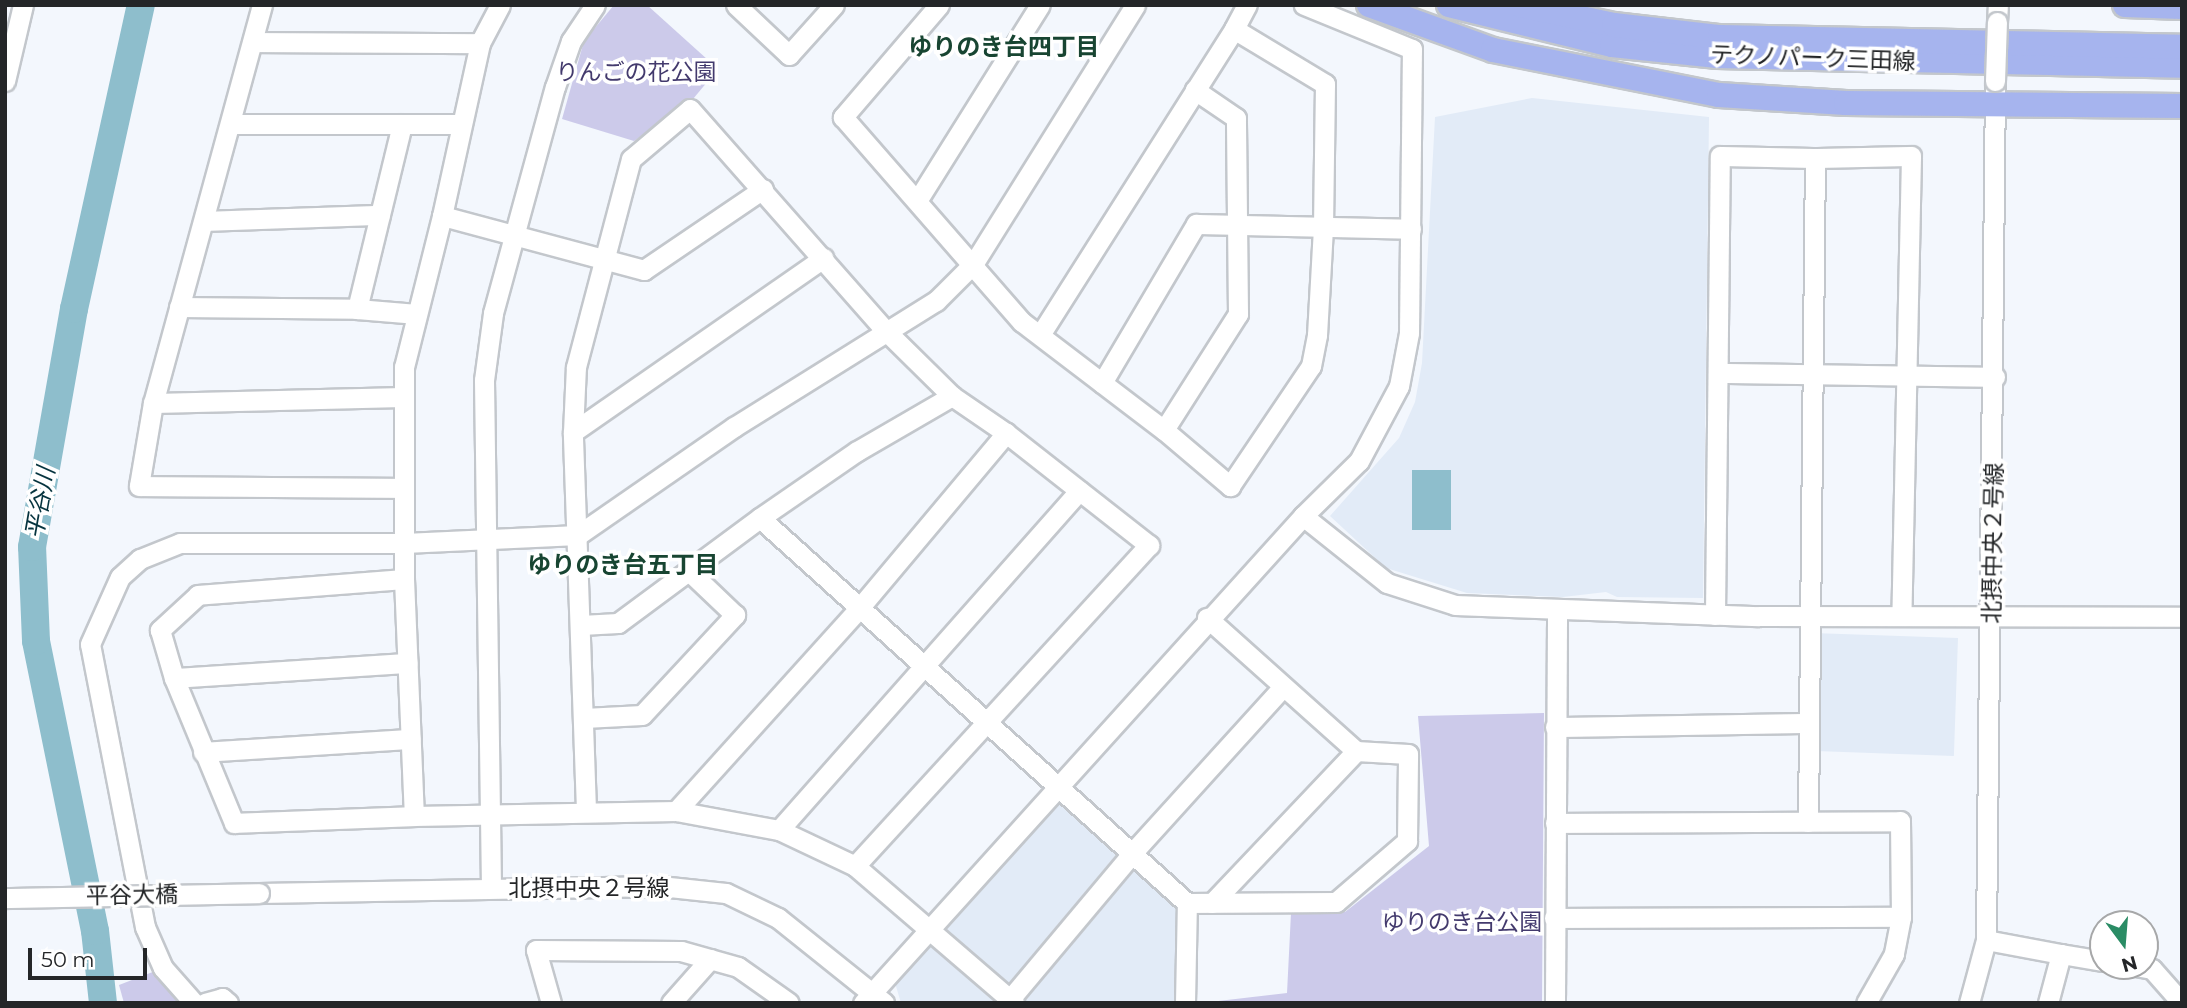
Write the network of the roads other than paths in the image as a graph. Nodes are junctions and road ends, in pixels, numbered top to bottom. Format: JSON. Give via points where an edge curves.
{"nodes":[{"id":1,"x":23,"y":5,"type":"edge"},
{"id":2,"x":262,"y":5,"type":"edge"},
{"id":3,"x":500,"y":5,"type":"edge"},
{"id":4,"x":595,"y":5,"type":"edge"},
{"id":5,"x":736,"y":5,"type":"edge"},
{"id":6,"x":834,"y":5,"type":"edge"},
{"id":7,"x":939,"y":5,"type":"edge"},
{"id":8,"x":1040,"y":5,"type":"edge"},
{"id":9,"x":1135,"y":5,"type":"edge"},
{"id":10,"x":1247,"y":5,"type":"edge"},
{"id":11,"x":1304,"y":5,"type":"edge"},
{"id":12,"x":1369,"y":5,"type":"edge"},
{"id":13,"x":1449,"y":5,"type":"edge"},
{"id":14,"x":1520,"y":5,"type":"edge"},
{"id":15,"x":2125,"y":5,"type":"edge"},
{"id":16,"x":2182,"y":6,"type":"edge"},
{"id":17,"x":1997,"y":14,"type":"edge"},
{"id":18,"x":1234,"y":29,"type":"junction"},
{"id":19,"x":10,"y":38,"type":"edge"},
{"id":20,"x":253,"y":42,"type":"junction"},
{"id":21,"x":480,"y":43,"type":"junction"},
{"id":22,"x":2182,"y":47,"type":"edge"},
{"id":23,"x":2182,"y":66,"type":"edge"},
{"id":24,"x":5,"y":81,"type":"edge"},
{"id":25,"x":1195,"y":90,"type":"junction"},
{"id":26,"x":1994,"y":106,"type":"junction"},
{"id":27,"x":2182,"y":106,"type":"edge"},
{"id":28,"x":232,"y":124,"type":"junction"},
{"id":29,"x":402,"y":124,"type":"junction"},
{"id":30,"x":461,"y":124,"type":"junction"},
{"id":31,"x":1815,"y":158,"type":"junction"},
{"id":32,"x":763,"y":188,"type":"junction"},
{"id":33,"x":917,"y":201,"type":"junction"},
{"id":34,"x":380,"y":215,"type":"junction"},
{"id":35,"x":442,"y":216,"type":"junction"},
{"id":36,"x":205,"y":221,"type":"junction"},
{"id":37,"x":1237,"y":225,"type":"junction"},
{"id":38,"x":1323,"y":227,"type":"junction"},
{"id":39,"x":1411,"y":229,"type":"junction"},
{"id":40,"x":517,"y":234,"type":"junction"},
{"id":41,"x":823,"y":258,"type":"junction"},
{"id":42,"x":604,"y":259,"type":"junction"},
{"id":43,"x":974,"y":263,"type":"junction"},
{"id":44,"x":179,"y":307,"type":"junction"},
{"id":45,"x":357,"y":309,"type":"junction"},
{"id":46,"x":417,"y":314,"type":"junction"},
{"id":47,"x":885,"y":330,"type":"junction"},
{"id":48,"x":1040,"y":335,"type":"junction"},
{"id":49,"x":1720,"y":373,"type":"junction"},
{"id":50,"x":1815,"y":374,"type":"junction"},
{"id":51,"x":1910,"y":376,"type":"junction"},
{"id":52,"x":1995,"y":377,"type":"junction"},
{"id":53,"x":1102,"y":383,"type":"junction"},
{"id":54,"x":952,"y":396,"type":"junction"},
{"id":55,"x":404,"y":397,"type":"junction"},
{"id":56,"x":153,"y":403,"type":"junction"},
{"id":57,"x":1164,"y":430,"type":"junction"},
{"id":58,"x":573,"y":432,"type":"junction"},
{"id":59,"x":1006,"y":433,"type":"junction"},
{"id":60,"x":404,"y":488,"type":"junction"},
{"id":61,"x":1079,"y":491,"type":"junction"},
{"id":62,"x":1303,"y":516,"type":"junction"},
{"id":63,"x":760,"y":518,"type":"junction"},
{"id":64,"x":578,"y":535,"type":"junction"},
{"id":65,"x":484,"y":541,"type":"junction"},
{"id":66,"x":404,"y":543,"type":"junction"},
{"id":67,"x":689,"y":571,"type":"junction"},
{"id":68,"x":404,"y":579,"type":"junction"},
{"id":69,"x":862,"y":606,"type":"junction"},
{"id":70,"x":1557,"y":612,"type":"junction"},
{"id":71,"x":1992,"y":614,"type":"junction"},
{"id":72,"x":1715,"y":615,"type":"junction"},
{"id":73,"x":1810,"y":615,"type":"junction"},
{"id":74,"x":1902,"y":616,"type":"junction"},
{"id":75,"x":2182,"y":617,"type":"edge"},
{"id":76,"x":1207,"y":618,"type":"junction"},
{"id":77,"x":581,"y":625,"type":"junction"},
{"id":78,"x":408,"y":663,"type":"junction"},
{"id":79,"x":925,"y":663,"type":"junction"},
{"id":80,"x":174,"y":678,"type":"junction"},
{"id":81,"x":1282,"y":688,"type":"junction"},
{"id":82,"x":584,"y":718,"type":"junction"},
{"id":83,"x":990,"y":721,"type":"junction"},
{"id":84,"x":1809,"y":723,"type":"junction"},
{"id":85,"x":1555,"y":727,"type":"junction"},
{"id":86,"x":411,"y":740,"type":"junction"},
{"id":87,"x":1356,"y":751,"type":"junction"},
{"id":88,"x":203,"y":752,"type":"junction"},
{"id":89,"x":1061,"y":785,"type":"junction"},
{"id":90,"x":586,"y":810,"type":"junction"},
{"id":91,"x":676,"y":811,"type":"junction"},
{"id":92,"x":489,"y":813,"type":"junction"},
{"id":93,"x":414,"y":816,"type":"junction"},
{"id":94,"x":1808,"y":822,"type":"junction"},
{"id":95,"x":1555,"y":823,"type":"junction"},
{"id":96,"x":779,"y":830,"type":"junction"},
{"id":97,"x":1134,"y":851,"type":"junction"},
{"id":98,"x":855,"y":866,"type":"junction"},
{"id":99,"x":491,"y":888,"type":"junction"},
{"id":100,"x":259,"y":893,"type":"joint"},
{"id":101,"x":5,"y":898,"type":"edge"},
{"id":102,"x":1187,"y":903,"type":"junction"},
{"id":103,"x":1212,"y":903,"type":"junction"},
{"id":104,"x":1901,"y":917,"type":"junction"},
{"id":105,"x":1554,"y":918,"type":"junction"},
{"id":106,"x":929,"y":928,"type":"junction"},
{"id":107,"x":1986,"y":940,"type":"junction"},
{"id":108,"x":2061,"y":954,"type":"junction"},
{"id":109,"x":710,"y":959,"type":"junction"},
{"id":110,"x":2089,"y":959,"type":"edge"},
{"id":111,"x":2159,"y":977,"type":"edge"},
{"id":112,"x":873,"y":999,"type":"edge"},
{"id":113,"x":1012,"y":1001,"type":"edge"},
{"id":114,"x":194,"y":1003,"type":"edge"},
{"id":115,"x":205,"y":1003,"type":"edge"},
{"id":116,"x":228,"y":1003,"type":"edge"},
{"id":117,"x":551,"y":1003,"type":"edge"},
{"id":118,"x":671,"y":1003,"type":"edge"},
{"id":119,"x":789,"y":1003,"type":"edge"},
{"id":120,"x":1185,"y":1003,"type":"edge"},
{"id":121,"x":1555,"y":1003,"type":"edge"},
{"id":122,"x":1866,"y":1003,"type":"edge"},
{"id":123,"x":1969,"y":1003,"type":"edge"},
{"id":124,"x":2048,"y":1003,"type":"edge"},
{"id":125,"x":2182,"y":1003,"type":"edge"}],
"edges":[{"from":1,"to":19,"type":"street"},
{"from":2,"to":20,"type":"street"},
{"from":3,"to":21,"type":"street"},
{"from":4,"to":40,"type":"street","via":[[571,41]]},
{"from":5,"to":6,"type":"street","via":[[789,55]]},
{"from":7,"to":33,"type":"street","via":[[842,117]]},
{"from":8,"to":33,"type":"street"},
{"from":9,"to":43,"type":"street"},
{"from":10,"to":18,"type":"street"},
{"from":11,"to":39,"type":"street","via":[[1412,49]]},
{"from":12,"to":26,"type":"main road","via":[[1493,50],[1719,95]]},
{"from":13,"to":23,"type":"main road","name":"テクノパーク三田線","via":[[1612,45],[1717,56]]},
{"from":14,"to":22,"type":"main road","name":"テクノパーク三田線","via":[[1614,25],[1720,37]]},
{"from":15,"to":16,"type":"main road"},
{"from":17,"to":26,"type":"street","name":"北摂中央２号線","bridge":true},
{"from":18,"to":25,"type":"street"},
{"from":18,"to":38,"type":"street","via":[[1325,84]]},
{"from":19,"to":24,"type":"street"},
{"from":20,"to":21,"type":"street"},
{"from":20,"to":28,"type":"street"},
{"from":21,"to":30,"type":"street"},
{"from":25,"to":37,"type":"street","via":[[1236,118]]},
{"from":25,"to":48,"type":"street"},
{"from":26,"to":27,"type":"main road"},
{"from":26,"to":52,"type":"street","name":"北摂中央２号線"},
{"from":28,"to":29,"type":"street"},
{"from":28,"to":36,"type":"street"},
{"from":29,"to":30,"type":"street"},
{"from":29,"to":34,"type":"street"},
{"from":30,"to":35,"type":"street"},
{"from":31,"to":49,"type":"street","via":[[1720,156]]},
{"from":31,"to":50,"type":"street"},
{"from":31,"to":51,"type":"street","via":[[1912,156]]},
{"from":32,"to":41,"type":"street"},
{"from":32,"to":42,"type":"street","via":[[644,270]]},
{"from":32,"to":42,"type":"street","via":[[690,109],[631,159]]},
{"from":33,"to":43,"type":"street"},
{"from":34,"to":36,"type":"street"},
{"from":34,"to":45,"type":"street"},
{"from":35,"to":40,"type":"street"},
{"from":35,"to":46,"type":"street"},
{"from":36,"to":44,"type":"street"},
{"from":37,"to":38,"type":"street"},
{"from":37,"to":53,"type":"street","via":[[1196,224]]},
{"from":37,"to":57,"type":"street","via":[[1237,322]]},
{"from":38,"to":39,"type":"street"},
{"from":38,"to":57,"type":"street","via":[[1311,366],[1230,486]]},
{"from":39,"to":62,"type":"street","via":[[1409,333],[1399,386],[1359,461]]},
{"from":40,"to":42,"type":"street"},
{"from":40,"to":65,"type":"street","via":[[493,313],[484,380]]},
{"from":41,"to":47,"type":"street"},
{"from":41,"to":58,"type":"street"},
{"from":42,"to":58,"type":"street","via":[[576,367]]},
{"from":43,"to":47,"type":"street","via":[[936,300]]},
{"from":43,"to":48,"type":"street","via":[[1021,321]]},
{"from":44,"to":45,"type":"street"},
{"from":44,"to":56,"type":"street"},
{"from":45,"to":46,"type":"street"},
{"from":46,"to":55,"type":"street","via":[[404,367]]},
{"from":47,"to":54,"type":"street"},
{"from":47,"to":64,"type":"street"},
{"from":48,"to":53,"type":"street"},
{"from":49,"to":50,"type":"street"},
{"from":49,"to":72,"type":"street"},
{"from":50,"to":51,"type":"street"},
{"from":50,"to":73,"type":"street"},
{"from":51,"to":52,"type":"street"},
{"from":51,"to":74,"type":"street"},
{"from":52,"to":71,"type":"street","name":"北摂中央２号線"},
{"from":53,"to":57,"type":"street"},
{"from":54,"to":59,"type":"street"},
{"from":54,"to":63,"type":"street","via":[[857,450]]},
{"from":55,"to":56,"type":"street"},
{"from":55,"to":60,"type":"street"},
{"from":56,"to":60,"type":"street","via":[[139,486]]},
{"from":58,"to":64,"type":"street"},
{"from":59,"to":61,"type":"street"},
{"from":59,"to":69,"type":"street"},
{"from":60,"to":66,"type":"street"},
{"from":61,"to":79,"type":"street"},
{"from":61,"to":83,"type":"street","via":[[1149,545]]},
{"from":62,"to":70,"type":"street","via":[[1365,569],[1416,595],[1455,606]]},
{"from":62,"to":76,"type":"street"},
{"from":63,"to":67,"type":"street"},
{"from":63,"to":69,"type":"street"},
{"from":64,"to":65,"type":"street"},
{"from":64,"to":77,"type":"street"},
{"from":65,"to":66,"type":"street"},
{"from":65,"to":92,"type":"street"},
{"from":66,"to":68,"type":"street"},
{"from":66,"to":114,"type":"street","via":[[180,543],[140,559],[120,577],[107,599],[90,644],[145,927],[163,968]]},
{"from":67,"to":77,"type":"street","via":[[618,623]]},
{"from":67,"to":82,"type":"street","via":[[735,615],[642,715]]},
{"from":68,"to":78,"type":"street"},
{"from":68,"to":80,"type":"street","via":[[198,595],[160,630]]},
{"from":69,"to":79,"type":"street"},
{"from":69,"to":91,"type":"street"},
{"from":70,"to":72,"type":"street"},
{"from":70,"to":85,"type":"street"},
{"from":71,"to":74,"type":"street"},
{"from":71,"to":75,"type":"street"},
{"from":71,"to":107,"type":"street","name":"北摂中央２号線"},
{"from":72,"to":73,"type":"street"},
{"from":73,"to":74,"type":"street"},
{"from":73,"to":84,"type":"street"},
{"from":76,"to":81,"type":"street"},
{"from":76,"to":89,"type":"street"},
{"from":77,"to":82,"type":"street"},
{"from":78,"to":80,"type":"street"},
{"from":78,"to":86,"type":"street"},
{"from":79,"to":83,"type":"street"},
{"from":79,"to":96,"type":"street"},
{"from":80,"to":88,"type":"street"},
{"from":81,"to":87,"type":"street"},
{"from":81,"to":97,"type":"street"},
{"from":82,"to":90,"type":"street"},
{"from":83,"to":89,"type":"street"},
{"from":83,"to":98,"type":"street"},
{"from":84,"to":85,"type":"street"},
{"from":84,"to":94,"type":"street"},
{"from":85,"to":95,"type":"street"},
{"from":86,"to":88,"type":"street"},
{"from":86,"to":93,"type":"street"},
{"from":87,"to":103,"type":"street"},
{"from":87,"to":103,"type":"street","via":[[1408,754],[1407,841],[1336,902]]},
{"from":88,"to":93,"type":"street","via":[[234,823]]},
{"from":89,"to":97,"type":"street"},
{"from":89,"to":106,"type":"street"},
{"from":90,"to":91,"type":"street"},
{"from":90,"to":92,"type":"street"},
{"from":91,"to":96,"type":"street"},
{"from":92,"to":93,"type":"street"},
{"from":92,"to":99,"type":"street"},
{"from":94,"to":95,"type":"street"},
{"from":94,"to":104,"type":"street","via":[[1900,821]]},
{"from":95,"to":105,"type":"street"},
{"from":96,"to":98,"type":"street"},
{"from":97,"to":102,"type":"street"},
{"from":97,"to":113,"type":"street"},
{"from":98,"to":106,"type":"street"},
{"from":99,"to":100,"type":"street","name":"北摂中央２号線"},
{"from":99,"to":112,"type":"street","name":"北摂中央２号線","via":[[660,886],[726,893],[778,918]]},
{"from":100,"to":101,"type":"street","name":"平谷大橋","bridge":true},
{"from":102,"to":103,"type":"street"},
{"from":102,"to":120,"type":"street"},
{"from":104,"to":105,"type":"street"},
{"from":104,"to":122,"type":"street","via":[[1894,954]]},
{"from":105,"to":121,"type":"street"},
{"from":106,"to":112,"type":"street"},
{"from":106,"to":113,"type":"street"},
{"from":107,"to":108,"type":"street"},
{"from":107,"to":123,"type":"street","name":"北摂中央２号線"},
{"from":108,"to":110,"type":"street"},
{"from":108,"to":124,"type":"street"},
{"from":109,"to":117,"type":"street","via":[[681,951],[536,950]]},
{"from":109,"to":118,"type":"street"},
{"from":109,"to":119,"type":"street","via":[[738,967]]},
{"from":111,"to":125,"type":"street"},
{"from":115,"to":116,"type":"street","via":[[222,998]]}]}
